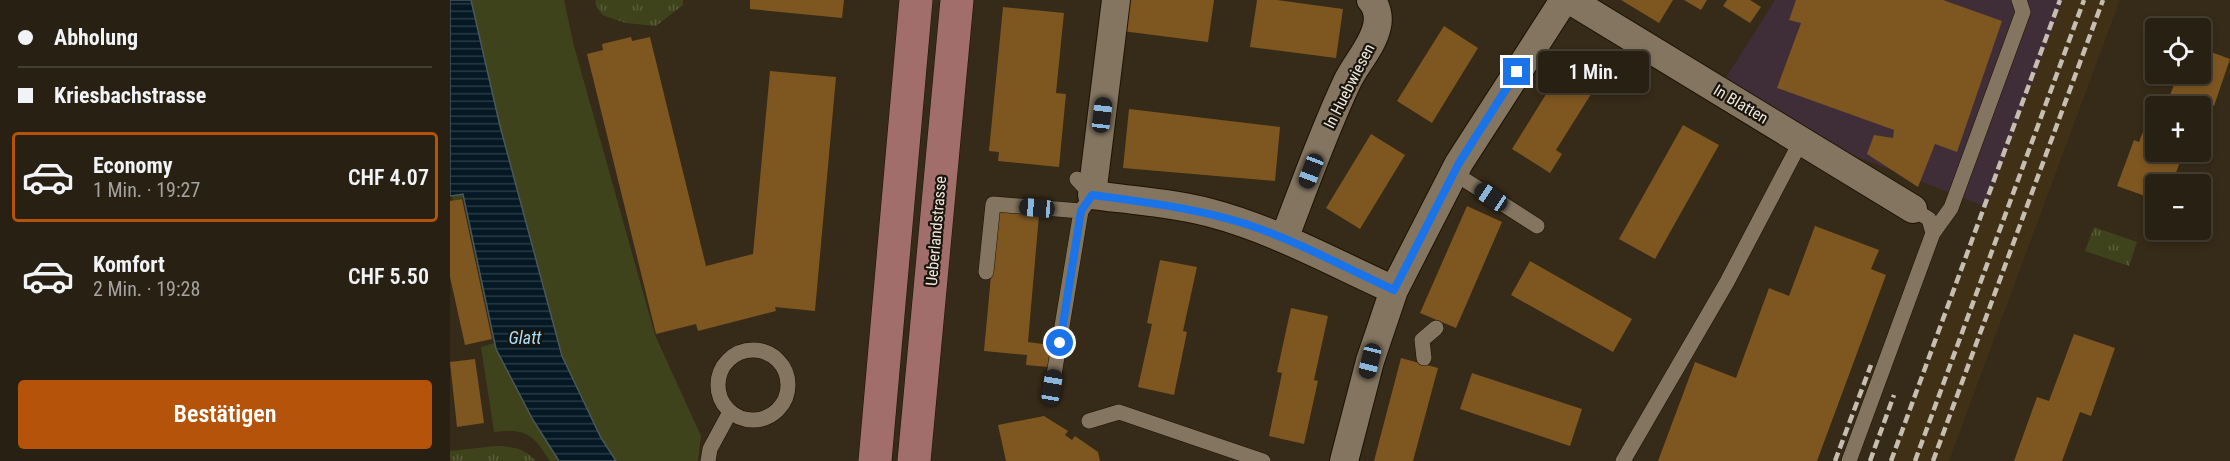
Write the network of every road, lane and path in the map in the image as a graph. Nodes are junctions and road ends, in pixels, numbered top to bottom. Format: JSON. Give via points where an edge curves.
{"nodes":[{"id":1,"x":916,"y":0,"type":"edge"},
{"id":2,"x":957,"y":0,"type":"edge"},
{"id":3,"x":1116,"y":0,"type":"edge"},
{"id":4,"x":1371,"y":0,"type":"edge"},
{"id":5,"x":1564,"y":0,"type":"edge"},
{"id":6,"x":1570,"y":0,"type":"edge"},
{"id":7,"x":2019,"y":0,"type":"edge"},
{"id":8,"x":1801,"y":141,"type":"junction"},
{"id":9,"x":1454,"y":173,"type":"junction"},
{"id":10,"x":1083,"y":195,"type":"junction"},
{"id":11,"x":1913,"y":209,"type":"joint"},
{"id":12,"x":1537,"y":226,"type":"dead end"},
{"id":13,"x":1934,"y":233,"type":"junction"},
{"id":14,"x":1284,"y":240,"type":"junction"},
{"id":15,"x":986,"y":272,"type":"dead end"},
{"id":16,"x":1394,"y":290,"type":"junction"},
{"id":17,"x":1436,"y":328,"type":"dead end"},
{"id":18,"x":1424,"y":358,"type":"dead end"},
{"id":19,"x":1052,"y":387,"type":"dead end"},
{"id":20,"x":730,"y":412,"type":"junction"},
{"id":21,"x":1089,"y":421,"type":"dead end"},
{"id":22,"x":708,"y":461,"type":"edge"},
{"id":23,"x":875,"y":461,"type":"edge"},
{"id":24,"x":914,"y":461,"type":"edge"},
{"id":25,"x":1263,"y":461,"type":"edge"},
{"id":26,"x":1344,"y":461,"type":"edge"},
{"id":27,"x":1623,"y":461,"type":"edge"},
{"id":28,"x":1849,"y":461,"type":"edge"}],
"edges":[{"from":1,"to":23,"type":"main road"},
{"from":2,"to":24,"type":"main road","name":"Ueberlandstrasse"},
{"from":3,"to":10,"type":"street"},
{"from":4,"to":14,"type":"street","name":"In Huebwiesen","via":[[1377,10],[1375,33],[1348,80]]},
{"from":5,"to":9,"type":"street"},
{"from":6,"to":8,"type":"street","name":"In Blatten"},
{"from":7,"to":13,"type":"lane","via":[[2023,12],[1951,208]]},
{"from":8,"to":11,"type":"street","name":"In Blatten"},
{"from":8,"to":27,"type":"lane"},
{"from":9,"to":12,"type":"lane"},
{"from":9,"to":16,"type":"street"},
{"from":10,"to":14,"type":"street","via":[[1210,213]]},
{"from":10,"to":15,"type":"lane","via":[[993,204]]},
{"from":10,"to":19,"type":"lane"},
{"from":11,"to":13,"type":"lane","via":[[1929,219]]},
{"from":13,"to":28,"type":"lane"},
{"from":14,"to":16,"type":"street"},
{"from":16,"to":26,"type":"street","via":[[1370,361]]},
{"from":17,"to":18,"type":"lane","via":[[1422,340]]},
{"from":20,"to":20,"type":"lane","via":[[739,418],[762,420],[782,406],[789,384],[780,363],[771,355],[749,350],[738,353],[721,369],[718,392]]},
{"from":20,"to":22,"type":"lane","via":[[710,449]]},
{"from":21,"to":25,"type":"lane","via":[[1119,412]]}]}
